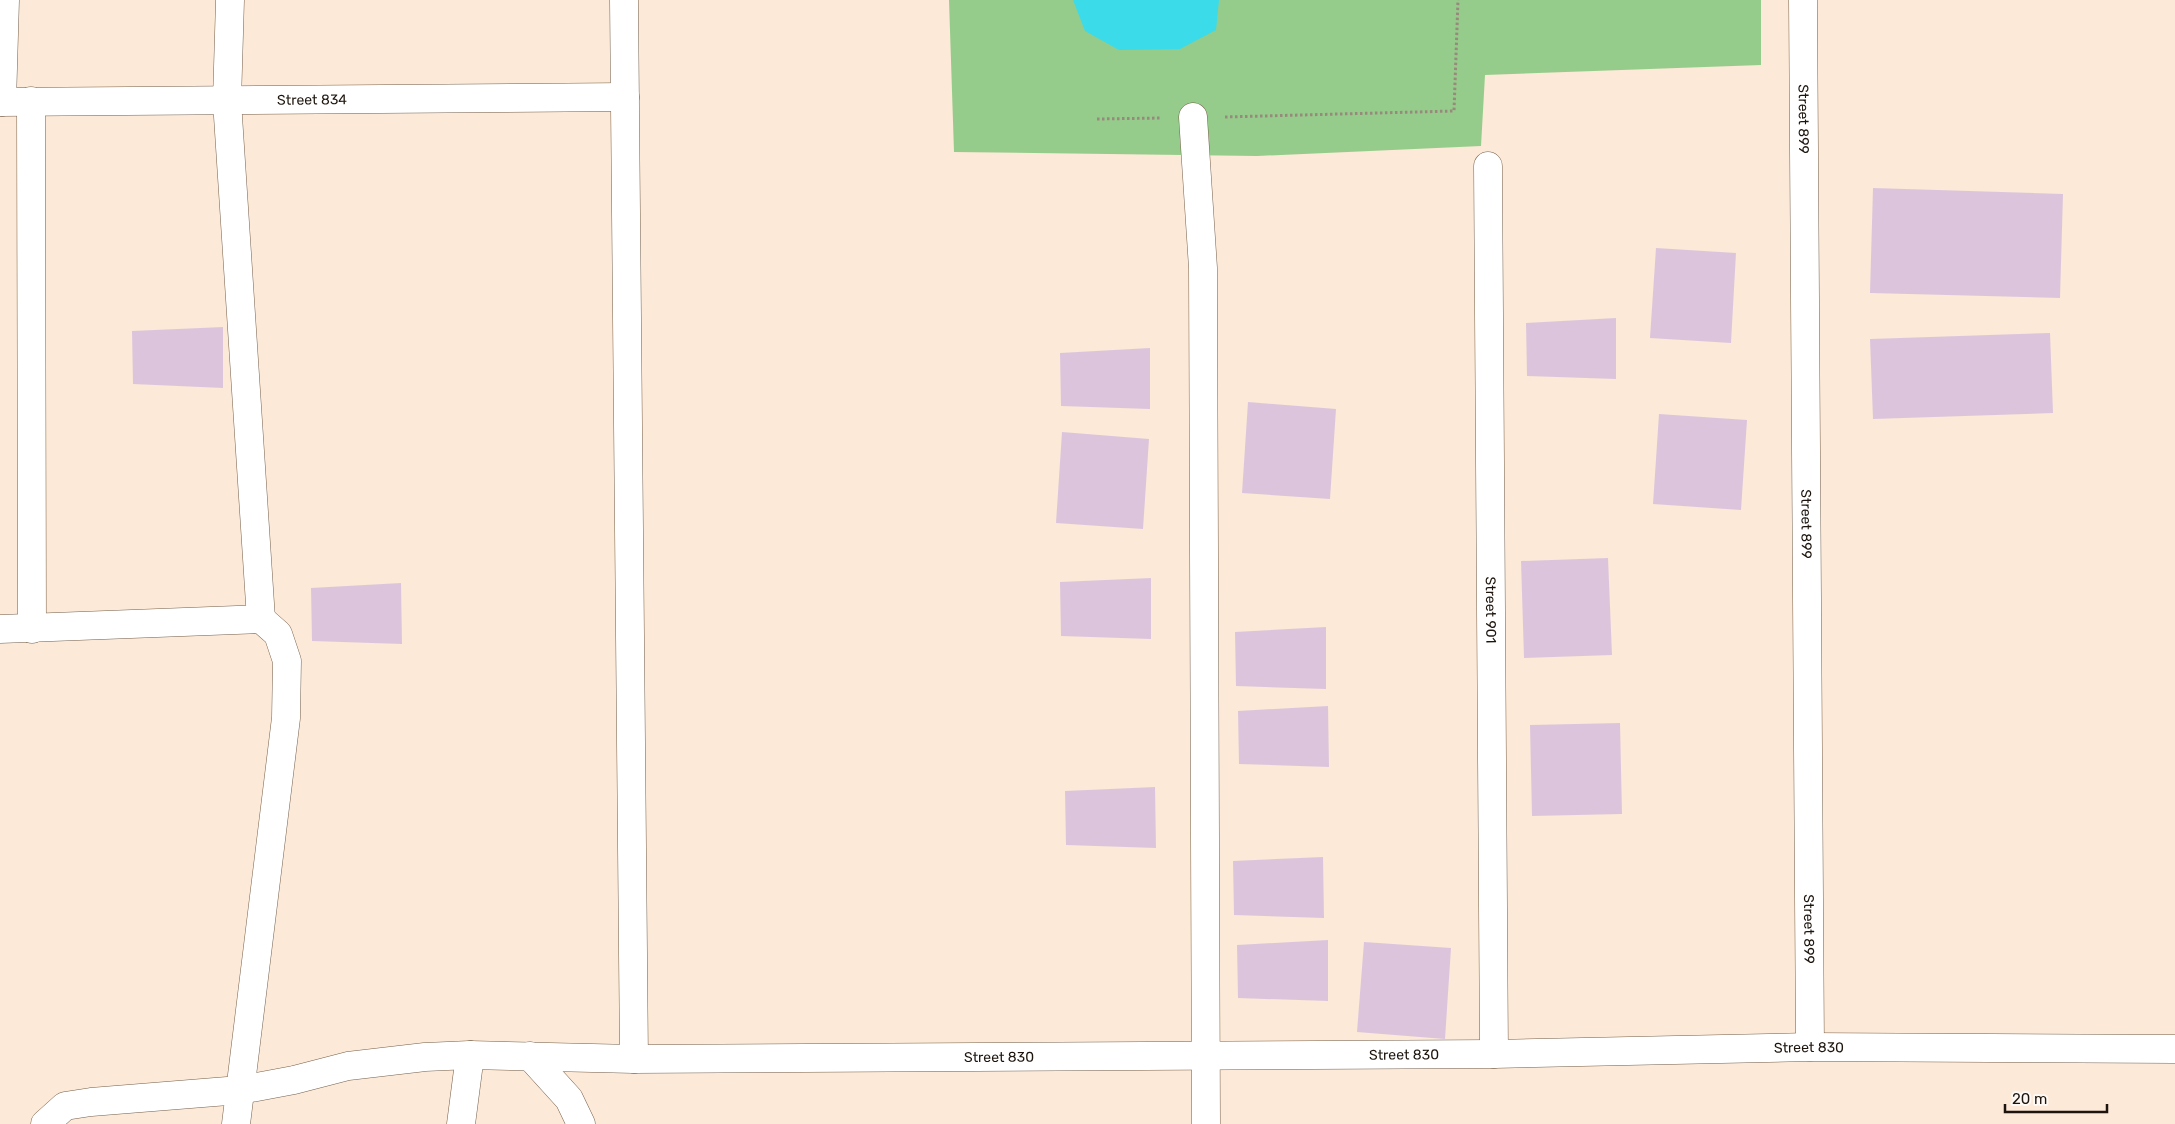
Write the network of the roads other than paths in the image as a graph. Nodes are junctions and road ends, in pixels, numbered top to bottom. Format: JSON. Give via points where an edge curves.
{"nodes":[{"id":1,"x":5,"y":0,"type":"edge"},
{"id":2,"x":230,"y":0,"type":"edge"},
{"id":3,"x":624,"y":0,"type":"edge"},
{"id":4,"x":1803,"y":0,"type":"edge"},
{"id":5,"x":625,"y":97,"type":"junction"},
{"id":6,"x":227,"y":100,"type":"junction"},
{"id":7,"x":1,"y":102,"type":"edge"},
{"id":8,"x":31,"y":102,"type":"junction"},
{"id":9,"x":1194,"y":118,"type":"road end"},
{"id":10,"x":1488,"y":166,"type":"dead end"},
{"id":11,"x":261,"y":619,"type":"junction"},
{"id":12,"x":0,"y":629,"type":"edge"},
{"id":13,"x":32,"y":629,"type":"junction"},
{"id":14,"x":1810,"y":1047,"type":"junction"},
{"id":15,"x":2175,"y":1049,"type":"edge"},
{"id":16,"x":1494,"y":1054,"type":"junction"},
{"id":17,"x":470,"y":1055,"type":"junction"},
{"id":18,"x":530,"y":1056,"type":"junction"},
{"id":19,"x":1206,"y":1057,"type":"junction"},
{"id":20,"x":634,"y":1060,"type":"junction"},
{"id":21,"x":240,"y":1090,"type":"junction"},
{"id":22,"x":45,"y":1124,"type":"edge"},
{"id":23,"x":236,"y":1124,"type":"edge"},
{"id":24,"x":460,"y":1124,"type":"edge"},
{"id":25,"x":582,"y":1124,"type":"edge"},
{"id":26,"x":1206,"y":1124,"type":"edge"}],
"edges":[{"from":1,"to":7,"type":"street"},
{"from":2,"to":6,"type":"street"},
{"from":3,"to":5,"type":"street"},
{"from":4,"to":14,"type":"street","name":"Street 899"},
{"from":5,"to":6,"type":"street","name":"Street 834"},
{"from":5,"to":20,"type":"street"},
{"from":6,"to":8,"type":"street","name":"Street 834"},
{"from":6,"to":11,"type":"street"},
{"from":7,"to":8,"type":"street","name":"Street 834"},
{"from":8,"to":13,"type":"street"},
{"from":9,"to":19,"type":"street","via":[[1203,268]]},
{"from":10,"to":16,"type":"street","name":"Street 901"},
{"from":11,"to":13,"type":"street"},
{"from":11,"to":21,"type":"street","via":[[278,634],[287,660],[286,718]]},
{"from":12,"to":13,"type":"street"},
{"from":14,"to":15,"type":"street","name":"Street 830"},
{"from":14,"to":16,"type":"street","name":"Street 830"},
{"from":16,"to":19,"type":"street","name":"Street 830"},
{"from":17,"to":18,"type":"street","name":"Street 830"},
{"from":17,"to":21,"type":"street","name":"Street 830","via":[[348,1066]]},
{"from":17,"to":24,"type":"street"},
{"from":18,"to":20,"type":"street","name":"Street 830"},
{"from":18,"to":25,"type":"street","via":[[569,1099]]},
{"from":19,"to":20,"type":"street","name":"Street 830"},
{"from":19,"to":26,"type":"street"},
{"from":21,"to":22,"type":"street","name":"Street 830","via":[[65,1106]]},
{"from":21,"to":23,"type":"street"}]}
